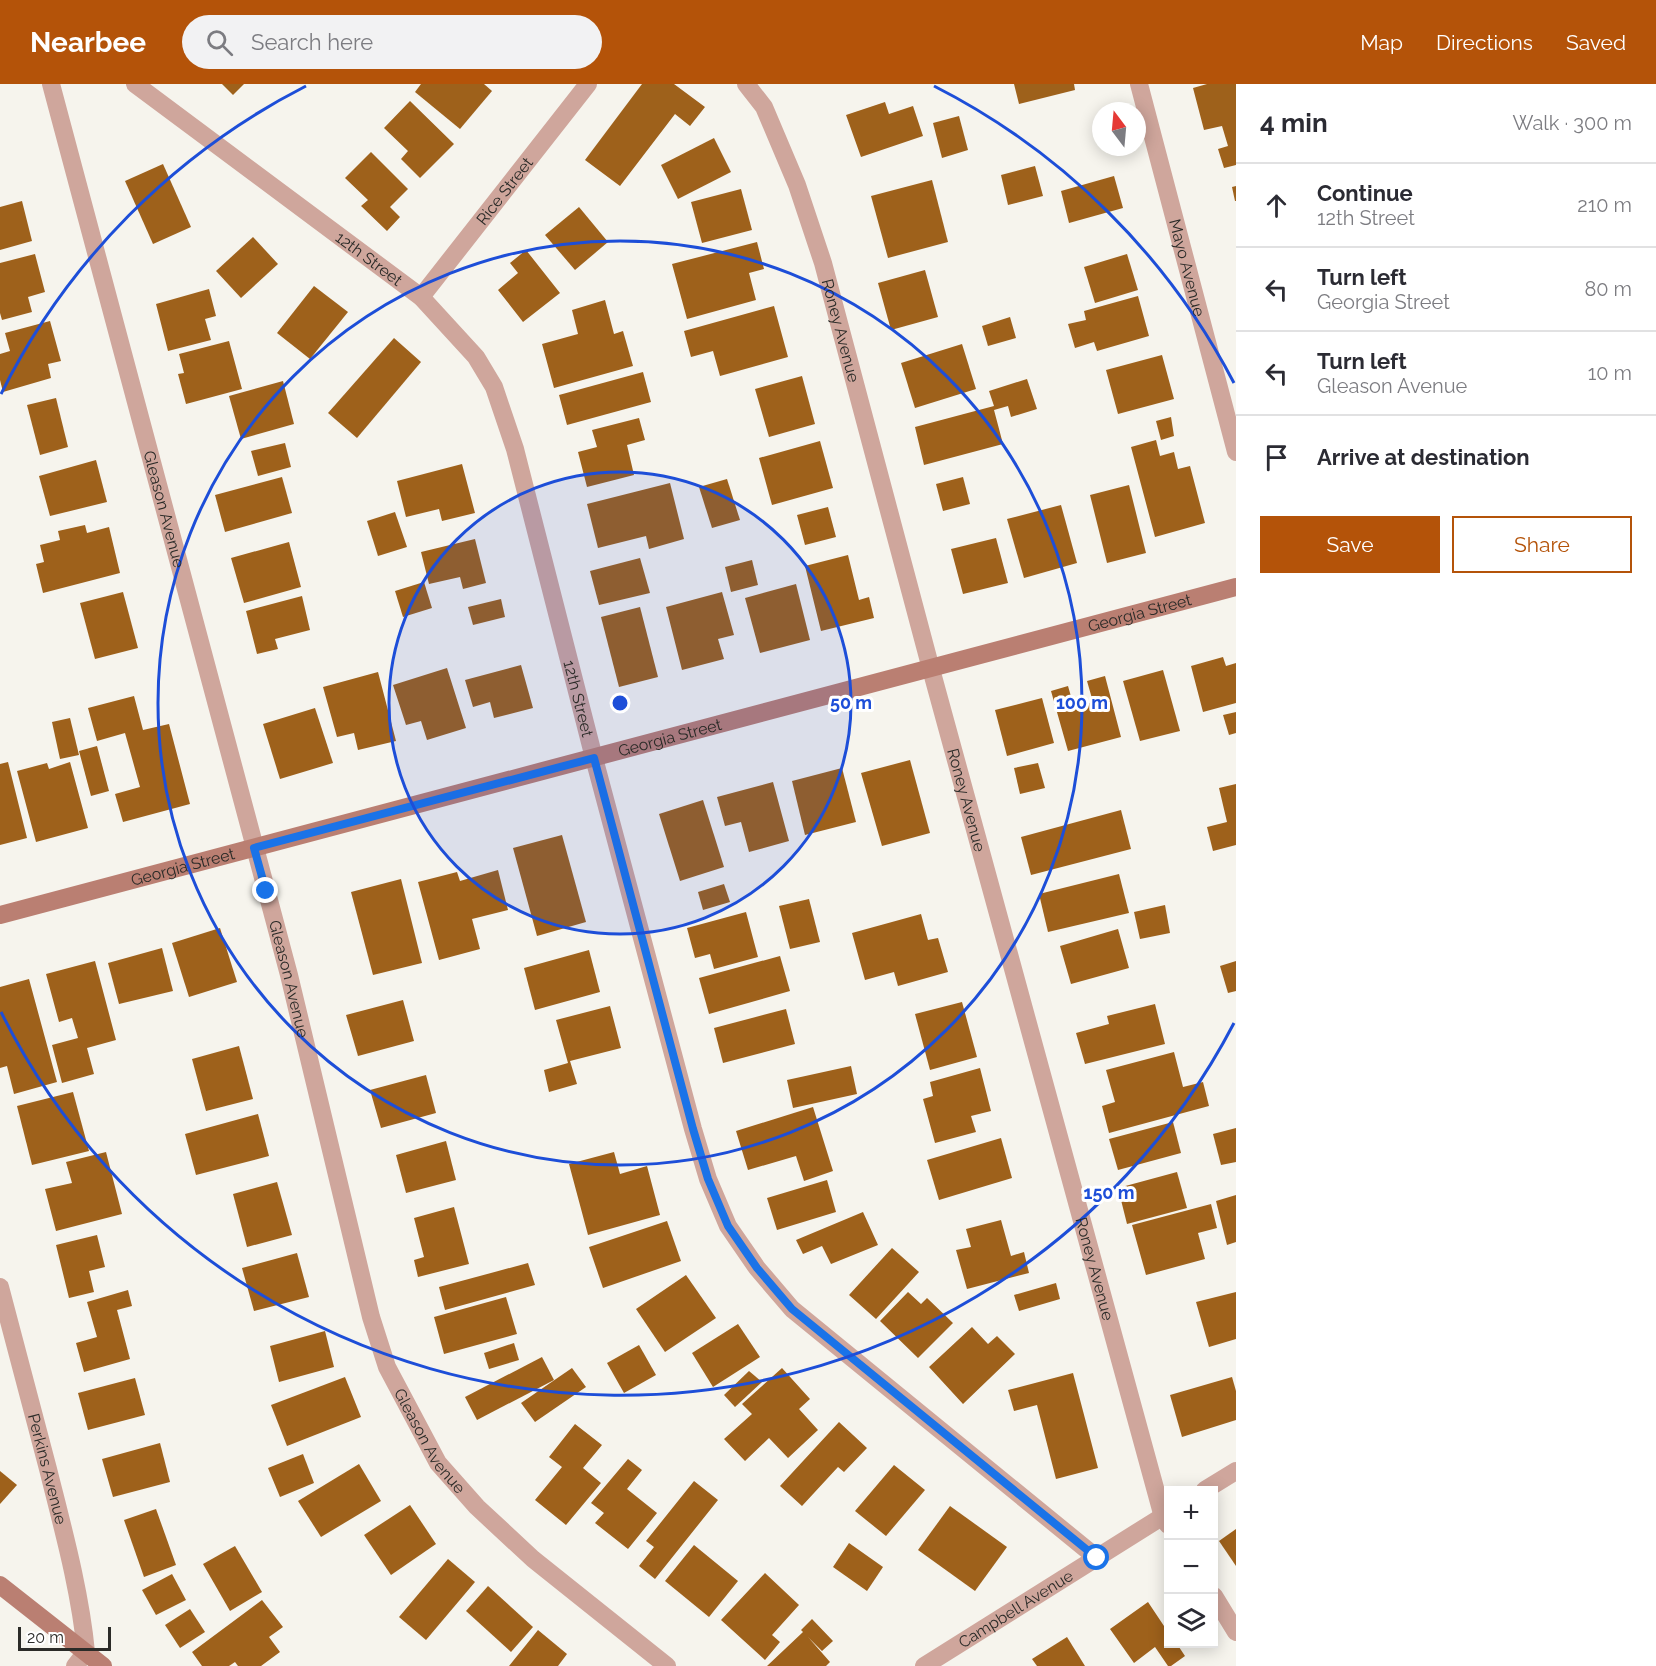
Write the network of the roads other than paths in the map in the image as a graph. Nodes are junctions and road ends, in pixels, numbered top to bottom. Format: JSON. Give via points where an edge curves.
{"nodes":[{"id":1,"x":51,"y":84,"type":"edge"},
{"id":2,"x":135,"y":84,"type":"edge"},
{"id":3,"x":588,"y":84,"type":"edge"},
{"id":4,"x":746,"y":84,"type":"edge"},
{"id":5,"x":1139,"y":84,"type":"edge"},
{"id":6,"x":421,"y":297,"type":"junction"},
{"id":7,"x":1236,"y":452,"type":"edge"},
{"id":8,"x":1236,"y":587,"type":"edge"},
{"id":9,"x":931,"y":669,"type":"junction"},
{"id":10,"x":594,"y":758,"type":"junction"},
{"id":11,"x":254,"y":848,"type":"junction"},
{"id":12,"x":0,"y":915,"type":"edge"},
{"id":13,"x":0,"y":1287,"type":"edge"},
{"id":14,"x":1236,"y":1471,"type":"edge"},
{"id":15,"x":1213,"y":1486,"type":"edge"},
{"id":16,"x":1164,"y":1507,"type":"edge"},
{"id":17,"x":1164,"y":1520,"type":"edge"},
{"id":18,"x":1097,"y":1558,"type":"junction"},
{"id":19,"x":0,"y":1585,"type":"edge"},
{"id":20,"x":1218,"y":1603,"type":"edge"},
{"id":21,"x":1236,"y":1632,"type":"edge"},
{"id":22,"x":80,"y":1659,"type":"edge"},
{"id":23,"x":103,"y":1666,"type":"edge"},
{"id":24,"x":667,"y":1666,"type":"edge"},
{"id":25,"x":924,"y":1666,"type":"edge"}],
"edges":[{"from":1,"to":11,"type":"street","name":"Gleason Avenue"},
{"from":2,"to":6,"type":"street","name":"12th Street"},
{"from":3,"to":6,"type":"street","name":"Rice Street"},
{"from":4,"to":9,"type":"street","name":"Roney Avenue","via":[[764,107],[824,263]]},
{"from":5,"to":7,"type":"street","name":"Mayo Avenue"},
{"from":6,"to":10,"type":"street","name":"12th Street","via":[[476,357],[494,387],[515,449]]},
{"from":8,"to":9,"type":"main road","name":"Georgia Street"},
{"from":9,"to":10,"type":"main road","name":"Georgia Street"},
{"from":9,"to":16,"type":"street","name":"Roney Avenue"},
{"from":10,"to":11,"type":"main road","name":"Georgia Street"},
{"from":10,"to":18,"type":"street","name":"12th Street","via":[[693,1129],[728,1226],[792,1309]]},
{"from":11,"to":12,"type":"main road","name":"Georgia Street"},
{"from":11,"to":24,"type":"street","name":"Gleason Avenue","via":[[289,975],[371,1317],[387,1367],[438,1463],[477,1507],[532,1559]]},
{"from":13,"to":22,"type":"street","name":"Perkins Avenue","via":[[83,1619]]},
{"from":14,"to":15,"type":"street"},
{"from":17,"to":18,"type":"street","name":"Campbell Avenue"},
{"from":18,"to":25,"type":"street","name":"Campbell Avenue"},
{"from":19,"to":22,"type":"main road"},
{"from":20,"to":21,"type":"street"},
{"from":22,"to":23,"type":"main road"}]}
